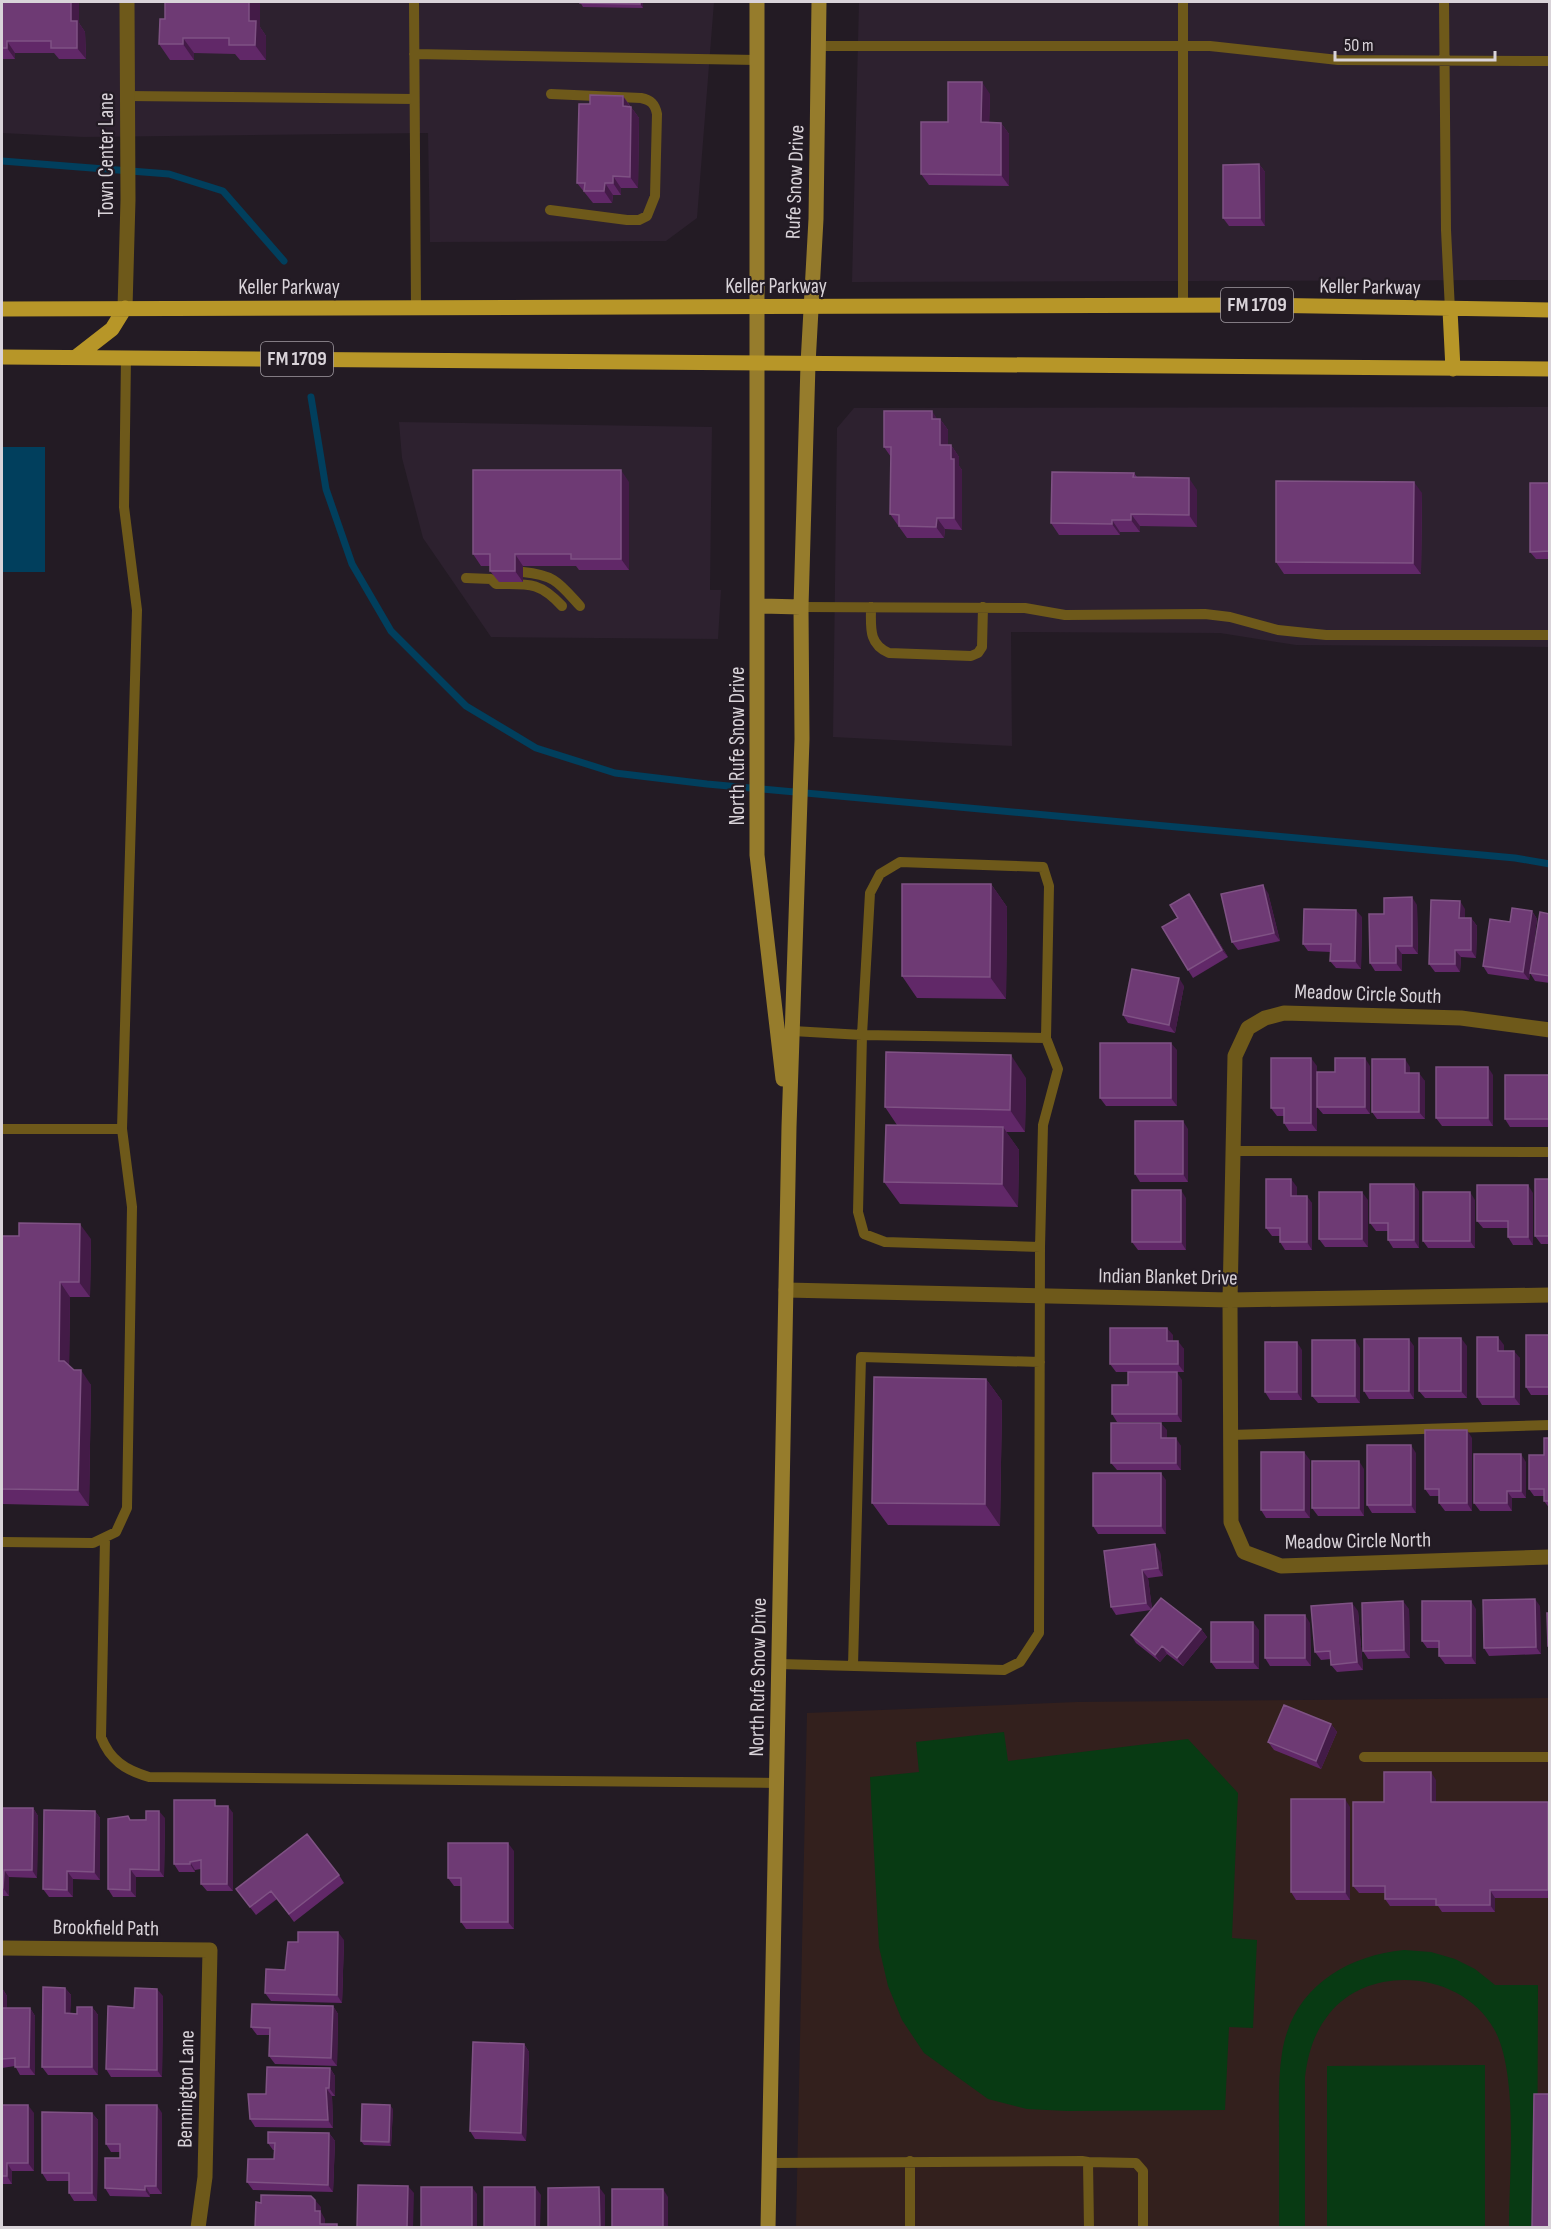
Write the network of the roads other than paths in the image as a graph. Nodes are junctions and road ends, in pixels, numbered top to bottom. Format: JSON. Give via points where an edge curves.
{"nodes":[{"id":1,"x":127,"y":2,"type":"edge"},
{"id":2,"x":414,"y":2,"type":"edge"},
{"id":3,"x":757,"y":2,"type":"edge"},
{"id":4,"x":819,"y":2,"type":"edge"},
{"id":5,"x":1183,"y":2,"type":"edge"},
{"id":6,"x":1444,"y":2,"type":"edge"},
{"id":7,"x":819,"y":46,"type":"junction"},
{"id":8,"x":1183,"y":46,"type":"junction"},
{"id":9,"x":414,"y":54,"type":"junction"},
{"id":10,"x":757,"y":60,"type":"junction"},
{"id":11,"x":1444,"y":61,"type":"junction"},
{"id":12,"x":1550,"y":61,"type":"edge"},
{"id":13,"x":551,"y":94,"type":"dead end"},
{"id":14,"x":127,"y":96,"type":"junction"},
{"id":15,"x":414,"y":99,"type":"junction"},
{"id":16,"x":550,"y":210,"type":"dead end"},
{"id":17,"x":1183,"y":306,"type":"junction"},
{"id":18,"x":758,"y":307,"type":"junction"},
{"id":19,"x":810,"y":307,"type":"junction"},
{"id":20,"x":125,"y":308,"type":"junction"},
{"id":21,"x":416,"y":308,"type":"junction"},
{"id":22,"x":2,"y":309,"type":"edge"},
{"id":23,"x":1450,"y":310,"type":"junction"},
{"id":24,"x":1550,"y":310,"type":"edge"},
{"id":25,"x":2,"y":357,"type":"edge"},
{"id":26,"x":76,"y":357,"type":"junction"},
{"id":27,"x":126,"y":357,"type":"junction"},
{"id":28,"x":756,"y":364,"type":"junction"},
{"id":29,"x":808,"y":364,"type":"junction"},
{"id":30,"x":1454,"y":369,"type":"junction"},
{"id":31,"x":1550,"y":369,"type":"edge"},
{"id":32,"x":499,"y":572,"type":"edge"},
{"id":33,"x":523,"y":572,"type":"edge"},
{"id":34,"x":562,"y":606,"type":"dead end"},
{"id":35,"x":580,"y":606,"type":"dead end"},
{"id":36,"x":758,"y":606,"type":"junction"},
{"id":37,"x":801,"y":607,"type":"junction"},
{"id":38,"x":871,"y":607,"type":"junction"},
{"id":39,"x":983,"y":607,"type":"junction"},
{"id":40,"x":1550,"y":635,"type":"edge"},
{"id":41,"x":1550,"y":1030,"type":"edge"},
{"id":42,"x":793,"y":1031,"type":"junction"},
{"id":43,"x":862,"y":1035,"type":"junction"},
{"id":44,"x":1046,"y":1038,"type":"junction"},
{"id":45,"x":789,"y":1126,"type":"junction"},
{"id":46,"x":2,"y":1129,"type":"edge"},
{"id":47,"x":122,"y":1129,"type":"junction"},
{"id":48,"x":1233,"y":1151,"type":"junction"},
{"id":49,"x":1550,"y":1152,"type":"edge"},
{"id":50,"x":1040,"y":1247,"type":"junction"},
{"id":51,"x":786,"y":1290,"type":"junction"},
{"id":52,"x":1550,"y":1295,"type":"edge"},
{"id":53,"x":1041,"y":1296,"type":"junction"},
{"id":54,"x":1230,"y":1300,"type":"junction"},
{"id":55,"x":1040,"y":1362,"type":"junction"},
{"id":56,"x":1550,"y":1425,"type":"edge"},
{"id":57,"x":1230,"y":1435,"type":"junction"},
{"id":58,"x":105,"y":1539,"type":"junction"},
{"id":59,"x":2,"y":1542,"type":"edge"},
{"id":60,"x":1550,"y":1557,"type":"edge"},
{"id":61,"x":779,"y":1664,"type":"junction"},
{"id":62,"x":853,"y":1666,"type":"junction"},
{"id":63,"x":1364,"y":1757,"type":"dead end"},
{"id":64,"x":1550,"y":1757,"type":"edge"},
{"id":65,"x":778,"y":1783,"type":"junction"},
{"id":66,"x":2,"y":1948,"type":"edge"},
{"id":67,"x":210,"y":1950,"type":"joint"},
{"id":68,"x":910,"y":2161,"type":"junction"},
{"id":69,"x":1088,"y":2162,"type":"junction"},
{"id":70,"x":769,"y":2163,"type":"junction"},
{"id":71,"x":198,"y":2228,"type":"edge"},
{"id":72,"x":768,"y":2228,"type":"edge"},
{"id":73,"x":910,"y":2228,"type":"edge"},
{"id":74,"x":1089,"y":2228,"type":"edge"},
{"id":75,"x":1143,"y":2228,"type":"edge"}],
"edges":[{"from":1,"to":14,"type":"street","name":"Town Center Lane"},
{"from":2,"to":9,"type":"lane"},
{"from":3,"to":10,"type":"main road","name":"Rufe Snow Drive"},
{"from":4,"to":7,"type":"main road","name":"Rufe Snow Drive"},
{"from":5,"to":8,"type":"lane"},
{"from":6,"to":11,"type":"lane"},
{"from":7,"to":8,"type":"lane"},
{"from":7,"to":19,"type":"main road","name":"Rufe Snow Drive"},
{"from":8,"to":11,"type":"lane","via":[[1338,60]]},
{"from":8,"to":17,"type":"lane"},
{"from":9,"to":10,"type":"lane"},
{"from":9,"to":15,"type":"lane"},
{"from":10,"to":18,"type":"main road","name":"Rufe Snow Drive"},
{"from":11,"to":12,"type":"lane"},
{"from":11,"to":23,"type":"lane"},
{"from":13,"to":16,"type":"lane","via":[[641,98],[655,106],[657,114],[655,196],[647,216],[627,220]]},
{"from":14,"to":15,"type":"lane"},
{"from":14,"to":20,"type":"street","name":"Town Center Lane"},
{"from":15,"to":21,"type":"lane"},
{"from":17,"to":19,"type":"main road","name":"Keller Parkway","number":"FM 1709"},
{"from":17,"to":23,"type":"main road","name":"Keller Parkway","number":"FM 1709"},
{"from":18,"to":19,"type":"main road","name":"Keller Parkway","number":"FM 1709"},
{"from":18,"to":21,"type":"main road","name":"Keller Parkway","number":"FM 1709"},
{"from":18,"to":28,"type":"main road","name":"Rufe Snow Drive"},
{"from":19,"to":29,"type":"main road","name":"Rufe Snow Drive"},
{"from":20,"to":21,"type":"main road","name":"Keller Parkway","number":"FM 1709"},
{"from":20,"to":22,"type":"main road","name":"Keller Parkway","number":"FM 1709"},
{"from":20,"to":26,"type":"main road","via":[[112,329]]},
{"from":23,"to":24,"type":"main road","name":"Keller Parkway","number":"FM 1709"},
{"from":23,"to":30,"type":"main road"},
{"from":25,"to":26,"type":"main road","number":"FM 1709"},
{"from":26,"to":27,"type":"main road","number":"FM 1709"},
{"from":27,"to":28,"type":"main road","number":"FM 1709"},
{"from":27,"to":47,"type":"lane","via":[[124,507],[137,610]]},
{"from":28,"to":29,"type":"main road","number":"FM 1709"},
{"from":28,"to":36,"type":"main road","name":"North Rufe Snow Drive"},
{"from":29,"to":30,"type":"main road","number":"FM 1709"},
{"from":29,"to":37,"type":"main road","name":"North Rufe Snow Drive"},
{"from":30,"to":31,"type":"main road","number":"FM 1709"},
{"from":32,"to":34,"type":"lane","via":[[464,575],[491,579],[496,584],[540,586]]},
{"from":33,"to":35,"type":"lane","via":[[556,579]]},
{"from":36,"to":37,"type":"main road"},
{"from":36,"to":45,"type":"main road","name":"North Rufe Snow Drive","via":[[757,855]]},
{"from":37,"to":38,"type":"lane"},
{"from":37,"to":42,"type":"main road","name":"North Rufe Snow Drive","via":[[802,739]]},
{"from":38,"to":39,"type":"lane"},
{"from":38,"to":39,"type":"lane","via":[[871,636],[889,654],[971,656],[982,647]]},
{"from":39,"to":40,"type":"lane","via":[[1025,608],[1065,615],[1205,614],[1302,634]]},
{"from":41,"to":48,"type":"street","name":"Meadow Circle South","via":[[1461,1018],[1284,1012],[1265,1018],[1248,1028],[1235,1056]]},
{"from":42,"to":43,"type":"lane"},
{"from":42,"to":45,"type":"main road","name":"North Rufe Snow Drive"},
{"from":43,"to":44,"type":"lane"},
{"from":43,"to":44,"type":"lane","via":[[870,893],[880,874],[900,862],[1042,867],[1049,886]]},
{"from":43,"to":50,"type":"lane","via":[[858,1212],[864,1234],[885,1242]]},
{"from":44,"to":50,"type":"lane","via":[[1058,1069],[1043,1125]]},
{"from":45,"to":51,"type":"main road","name":"North Rufe Snow Drive"},
{"from":46,"to":47,"type":"lane"},
{"from":47,"to":58,"type":"lane","via":[[132,1207],[127,1508],[116,1532]]},
{"from":48,"to":49,"type":"lane"},
{"from":48,"to":54,"type":"street","name":"Meadow Circle South"},
{"from":50,"to":53,"type":"lane"},
{"from":51,"to":53,"type":"street","name":"Indian Blanket Drive"},
{"from":51,"to":61,"type":"main road","name":"North Rufe Snow Drive"},
{"from":52,"to":54,"type":"street","name":"Indian Blanket Drive"},
{"from":53,"to":54,"type":"street","name":"Indian Blanket Drive"},
{"from":53,"to":55,"type":"lane"},
{"from":54,"to":57,"type":"street","name":"Meadow Circle North"},
{"from":55,"to":62,"type":"lane","via":[[1039,1634],[1020,1662],[1004,1670]]},
{"from":55,"to":62,"type":"lane","via":[[861,1357]]},
{"from":56,"to":57,"type":"lane"},
{"from":57,"to":60,"type":"street","name":"Meadow Circle North","via":[[1231,1522],[1244,1551],[1258,1559],[1281,1566]]},
{"from":58,"to":59,"type":"lane","via":[[93,1543]]},
{"from":58,"to":65,"type":"lane","via":[[100,1737],[107,1752],[133,1773],[149,1777]]},
{"from":61,"to":62,"type":"lane"},
{"from":61,"to":65,"type":"main road","name":"North Rufe Snow Drive"},
{"from":63,"to":64,"type":"lane"},
{"from":65,"to":70,"type":"main road","name":"North Rufe Snow Drive"},
{"from":66,"to":67,"type":"street","name":"Brookfield Path"},
{"from":67,"to":71,"type":"street","name":"Bennington Lane","via":[[205,2177]]},
{"from":68,"to":69,"type":"lane"},
{"from":68,"to":70,"type":"lane"},
{"from":68,"to":73,"type":"lane"},
{"from":69,"to":74,"type":"lane"},
{"from":69,"to":75,"type":"lane","via":[[1136,2163],[1143,2171]]},
{"from":70,"to":72,"type":"main road","name":"North Rufe Snow Drive"}]}
